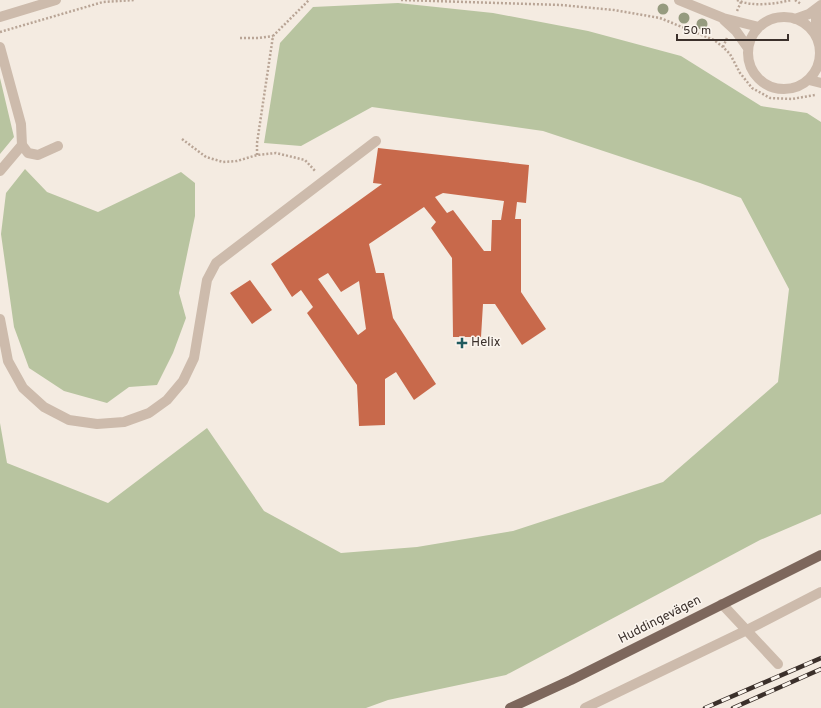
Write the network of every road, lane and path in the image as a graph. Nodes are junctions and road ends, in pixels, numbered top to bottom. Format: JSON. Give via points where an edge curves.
{"nodes":[{"id":1,"x":56,"y":0,"type":"edge"},
{"id":2,"x":134,"y":0,"type":"edge"},
{"id":3,"x":309,"y":0,"type":"edge"},
{"id":4,"x":401,"y":0,"type":"edge"},
{"id":5,"x":679,"y":0,"type":"edge"},
{"id":6,"x":737,"y":0,"type":"edge"},
{"id":7,"x":791,"y":0,"type":"edge"},
{"id":8,"x":821,"y":6,"type":"edge"},
{"id":9,"x":0,"y":18,"type":"edge"},
{"id":10,"x":723,"y":18,"type":"junction"},
{"id":11,"x":795,"y":19,"type":"junction"},
{"id":12,"x":759,"y":27,"type":"junction"},
{"id":13,"x":0,"y":32,"type":"edge"},
{"id":14,"x":273,"y":36,"type":"junction"},
{"id":15,"x":816,"y":36,"type":"junction"},
{"id":16,"x":240,"y":38,"type":"dead end"},
{"id":17,"x":0,"y":47,"type":"edge"},
{"id":18,"x":748,"y":48,"type":"junction"},
{"id":19,"x":820,"y":63,"type":"edge"},
{"id":20,"x":809,"y":80,"type":"junction"},
{"id":21,"x":821,"y":83,"type":"edge"},
{"id":22,"x":821,"y":96,"type":"edge"},
{"id":23,"x":182,"y":139,"type":"dead end"},
{"id":24,"x":376,"y":140,"type":"dead end"},
{"id":25,"x":22,"y":145,"type":"junction"},
{"id":26,"x":58,"y":146,"type":"dead end"},
{"id":27,"x":258,"y":155,"type":"junction"},
{"id":28,"x":0,"y":171,"type":"edge"},
{"id":29,"x":324,"y":181,"type":"junction"},
{"id":30,"x":0,"y":319,"type":"edge"},
{"id":31,"x":821,"y":555,"type":"edge"},
{"id":32,"x":821,"y":592,"type":"edge"},
{"id":33,"x":722,"y":604,"type":"junction"},
{"id":34,"x":747,"y":630,"type":"junction"},
{"id":35,"x":778,"y":664,"type":"dead end"},
{"id":36,"x":510,"y":708,"type":"edge"},
{"id":37,"x":585,"y":708,"type":"edge"}],
"edges":[{"from":1,"to":9,"type":"street"},
{"from":2,"to":13,"type":"path","via":[[103,2]]},
{"from":3,"to":14,"type":"path"},
{"from":4,"to":22,"type":"path","via":[[561,5],[660,18],[714,40],[730,54],[752,88],[770,98]]},
{"from":5,"to":10,"type":"street"},
{"from":6,"to":7,"type":"path","via":[[760,4]]},
{"from":8,"to":11,"type":"street"},
{"from":8,"to":15,"type":"street","via":[[816,18]]},
{"from":10,"to":12,"type":"street"},
{"from":10,"to":18,"type":"street"},
{"from":11,"to":12,"type":"street","via":[[781,17],[769,20]]},
{"from":11,"to":15,"type":"street","via":[[807,25]]},
{"from":12,"to":18,"type":"street","via":[[752,36]]},
{"from":14,"to":16,"type":"path"},
{"from":14,"to":27,"type":"path"},
{"from":15,"to":19,"type":"street","via":[[821,53]]},
{"from":17,"to":25,"type":"street","via":[[21,124]]},
{"from":18,"to":20,"type":"street","via":[[748,60],[752,71],[770,87],[781,90],[793,88]]},
{"from":19,"to":20,"type":"street"},
{"from":20,"to":21,"type":"street"},
{"from":23,"to":27,"type":"path","via":[[206,157],[224,162]]},
{"from":24,"to":29,"type":"street"},
{"from":25,"to":26,"type":"street","via":[[28,153],[38,155]]},
{"from":25,"to":28,"type":"street"},
{"from":27,"to":29,"type":"path","via":[[276,153],[305,160]]},
{"from":29,"to":30,"type":"street","via":[[216,263],[207,280],[194,358],[183,381],[167,400],[149,413],[124,422],[97,424],[69,420],[44,407],[23,388],[8,361]]},
{"from":31,"to":33,"type":"main road","name":"Huddingevägen"},
{"from":32,"to":34,"type":"street"},
{"from":33,"to":34,"type":"street"},
{"from":33,"to":36,"type":"main road","name":"Huddingevägen"},
{"from":34,"to":35,"type":"street"},
{"from":34,"to":37,"type":"street"}]}
